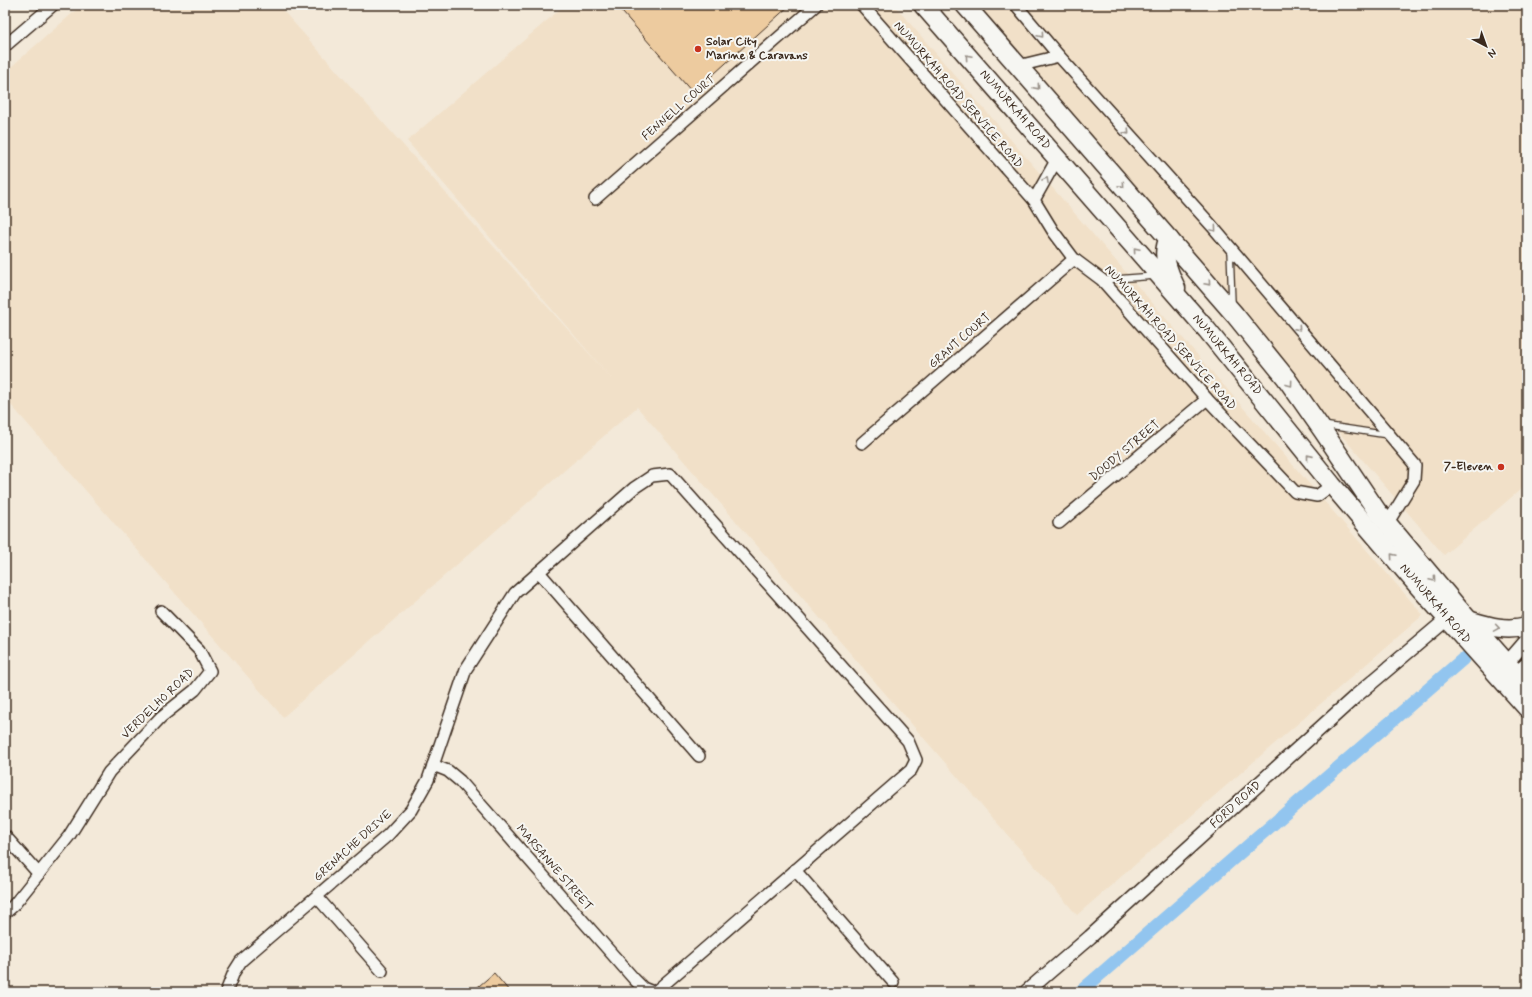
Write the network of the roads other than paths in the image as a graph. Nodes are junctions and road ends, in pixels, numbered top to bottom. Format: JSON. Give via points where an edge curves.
{"nodes":[{"id":1,"x":53,"y":5,"type":"edge"},
{"id":2,"x":816,"y":5,"type":"edge"},
{"id":3,"x":862,"y":5,"type":"edge"},
{"id":4,"x":923,"y":5,"type":"edge"},
{"id":5,"x":965,"y":5,"type":"edge"},
{"id":6,"x":1016,"y":5,"type":"edge"},
{"id":7,"x":5,"y":46,"type":"edge"},
{"id":8,"x":1059,"y":56,"type":"junction"},
{"id":9,"x":1018,"y":66,"type":"junction"},
{"id":10,"x":1057,"y":159,"type":"junction"},
{"id":11,"x":595,"y":199,"type":"dead end"},
{"id":12,"x":1034,"y":200,"type":"junction"},
{"id":13,"x":1169,"y":238,"type":"junction"},
{"id":14,"x":1230,"y":248,"type":"junction"},
{"id":15,"x":1074,"y":259,"type":"junction"},
{"id":16,"x":1159,"y":275,"type":"junction"},
{"id":17,"x":1102,"y":280,"type":"junction"},
{"id":18,"x":1183,"y":303,"type":"junction"},
{"id":19,"x":1235,"y":315,"type":"junction"},
{"id":20,"x":1207,"y":399,"type":"junction"},
{"id":21,"x":1319,"y":425,"type":"junction"},
{"id":22,"x":1390,"y":436,"type":"junction"},
{"id":23,"x":862,"y":443,"type":"dead end"},
{"id":24,"x":1349,"y":469,"type":"junction"},
{"id":25,"x":1332,"y":485,"type":"junction"},
{"id":26,"x":1059,"y":523,"type":"dead end"},
{"id":27,"x":1387,"y":524,"type":"junction"},
{"id":28,"x":539,"y":572,"type":"junction"},
{"id":29,"x":161,"y":611,"type":"dead end"},
{"id":30,"x":1458,"y":616,"type":"junction"},
{"id":31,"x":1527,"y":626,"type":"edge"},
{"id":32,"x":1527,"y":640,"type":"edge"},
{"id":33,"x":1513,"y":674,"type":"edge"},
{"id":34,"x":1527,"y":708,"type":"edge"},
{"id":35,"x":699,"y":756,"type":"dead end"},
{"id":36,"x":433,"y":765,"type":"junction"},
{"id":37,"x":5,"y":836,"type":"edge"},
{"id":38,"x":795,"y":870,"type":"junction"},
{"id":39,"x":39,"y":874,"type":"junction"},
{"id":40,"x":317,"y":897,"type":"junction"},
{"id":41,"x":5,"y":913,"type":"edge"},
{"id":42,"x":382,"y":971,"type":"dead end"},
{"id":43,"x":893,"y":982,"type":"dead end"},
{"id":44,"x":226,"y":992,"type":"edge"},
{"id":45,"x":654,"y":992,"type":"edge"},
{"id":46,"x":1026,"y":992,"type":"edge"}],
"edges":[{"from":1,"to":7,"type":"street"},
{"from":2,"to":11,"type":"street","name":"FENNELL COURT"},
{"from":3,"to":12,"type":"street","name":"NUMURKAH ROAD SERVICE ROAD"},
{"from":10,"to":4,"type":"highway","name":"NUMURKAH ROAD","one_way":true},
{"from":5,"to":9,"type":"highway","name":"NUMURKAH ROAD"},
{"from":6,"to":8,"type":"street","one_way":true},
{"from":8,"to":9,"type":"street"},
{"from":8,"to":14,"type":"street","one_way":true},
{"from":9,"to":13,"type":"highway","name":"NUMURKAH ROAD","one_way":true},
{"from":12,"to":10,"type":"street","one_way":true},
{"from":16,"to":10,"type":"highway","name":"NUMURKAH ROAD","one_way":true},
{"from":12,"to":15,"type":"street","name":"NUMURKAH ROAD SERVICE ROAD","via":[[1053,232]]},
{"from":13,"to":18,"type":"highway","via":[[1166,244],[1166,261]]},
{"from":13,"to":19,"type":"highway","name":"NUMURKAH ROAD","one_way":true},
{"from":14,"to":19,"type":"lane","via":[[1230,294]]},
{"from":14,"to":22,"type":"street","one_way":true},
{"from":15,"to":17,"type":"street","name":"NUMURKAH ROAD SERVICE ROAD"},
{"from":15,"to":23,"type":"street","name":"GRANT COURT"},
{"from":16,"to":17,"type":"lane"},
{"from":16,"to":18,"type":"highway","name":"NUMURKAH ROAD"},
{"from":17,"to":20,"type":"street","name":"NUMURKAH ROAD SERVICE ROAD"},
{"from":25,"to":18,"type":"highway","name":"NUMURKAH ROAD","one_way":true,"via":[[1235,363]]},
{"from":19,"to":21,"type":"highway","name":"NUMURKAH ROAD","one_way":true,"via":[[1286,378]]},
{"from":20,"to":25,"type":"street","name":"NUMURKAH ROAD SERVICE ROAD","via":[[1295,492],[1317,496]]},
{"from":20,"to":26,"type":"street","name":"DOODY STREET"},
{"from":21,"to":22,"type":"lane"},
{"from":21,"to":24,"type":"highway","name":"NUMURKAH ROAD"},
{"from":22,"to":27,"type":"street","via":[[1415,465],[1414,480]]},
{"from":24,"to":25,"type":"highway"},
{"from":24,"to":27,"type":"highway","name":"NUMURKAH ROAD"},
{"from":30,"to":25,"type":"highway","name":"NUMURKAH ROAD","one_way":true},
{"from":27,"to":30,"type":"highway","name":"NUMURKAH ROAD","one_way":true},
{"from":28,"to":35,"type":"street"},
{"from":28,"to":36,"type":"street","name":"GRENACHE DRIVE","via":[[515,593],[466,669]]},
{"from":28,"to":38,"type":"street","name":"GRENACHE DRIVE","via":[[634,488],[652,476],[670,474],[908,742],[916,760],[910,770]]},
{"from":29,"to":39,"type":"street","name":"VERDELHO ROAD","via":[[199,650],[210,671],[195,690],[161,717],[109,772],[69,836]]},
{"from":30,"to":31,"type":"highway","one_way":true,"via":[[1495,628],[1515,629]]},
{"from":30,"to":33,"type":"highway","name":"NUMURKAH ROAD"},
{"from":30,"to":46,"type":"street","name":"FORD ROAD","via":[[1357,695]]},
{"from":32,"to":33,"type":"street"},
{"from":33,"to":34,"type":"highway","name":"NUMURKAH ROAD"},
{"from":36,"to":40,"type":"street","name":"GRENACHE DRIVE","via":[[428,780],[411,810],[388,835]]},
{"from":36,"to":45,"type":"street","name":"MARSANNE STREET","via":[[448,771],[460,781],[634,979],[643,988]]},
{"from":37,"to":39,"type":"street"},
{"from":38,"to":43,"type":"street"},
{"from":38,"to":45,"type":"street"},
{"from":39,"to":41,"type":"street","name":"VERDELHO ROAD"},
{"from":40,"to":42,"type":"street"},
{"from":40,"to":44,"type":"street","name":"GRENACHE DRIVE","via":[[241,961]]}]}
